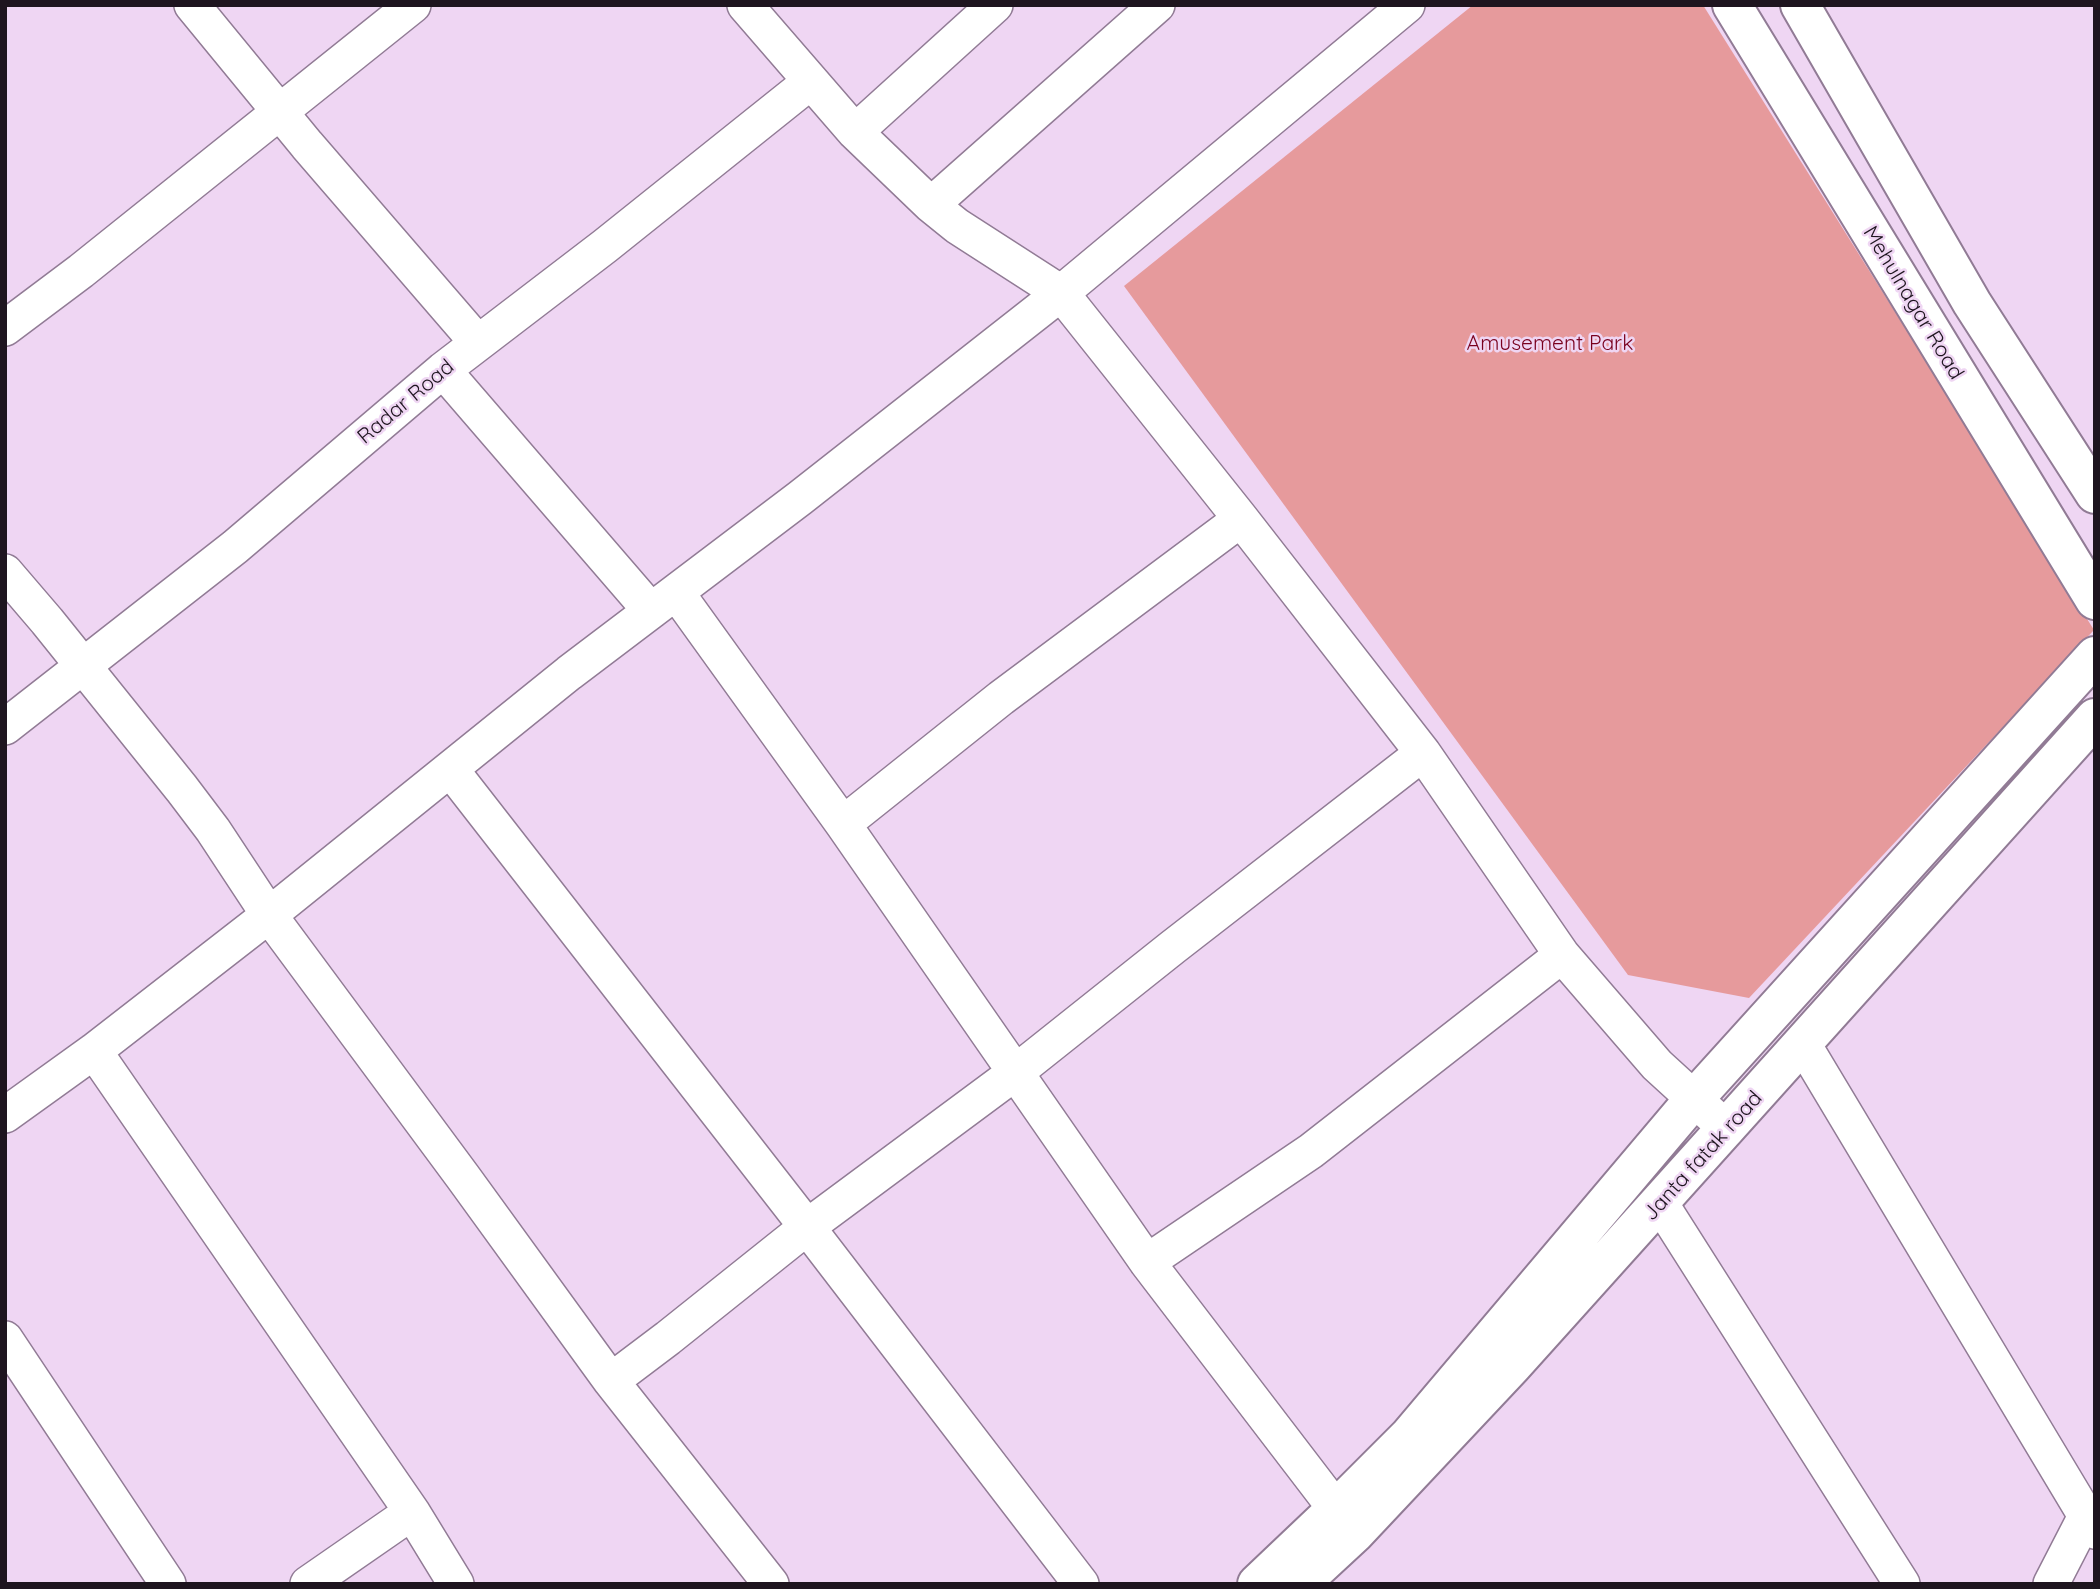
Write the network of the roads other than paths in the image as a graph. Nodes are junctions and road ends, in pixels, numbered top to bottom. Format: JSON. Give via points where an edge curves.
{"nodes":[{"id":1,"x":192,"y":5,"type":"edge"},
{"id":2,"x":413,"y":5,"type":"edge"},
{"id":3,"x":995,"y":5,"type":"edge"},
{"id":4,"x":1157,"y":5,"type":"edge"},
{"id":5,"x":1407,"y":5,"type":"edge"},
{"id":6,"x":1732,"y":5,"type":"edge"},
{"id":7,"x":1800,"y":5,"type":"edge"},
{"id":8,"x":754,"y":8,"type":"edge"},
{"id":9,"x":810,"y":82,"type":"junction"},
{"id":10,"x":280,"y":111,"type":"junction"},
{"id":11,"x":855,"y":132,"type":"junction"},
{"id":12,"x":931,"y":205,"type":"junction"},
{"id":13,"x":1061,"y":293,"type":"junction"},
{"id":14,"x":5,"y":328,"type":"edge"},
{"id":15,"x":478,"y":343,"type":"junction"},
{"id":16,"x":443,"y":370,"type":"junction"},
{"id":17,"x":2095,"y":494,"type":"edge"},
{"id":18,"x":1241,"y":519,"type":"junction"},
{"id":19,"x":5,"y":572,"type":"edge"},
{"id":20,"x":2095,"y":600,"type":"edge"},
{"id":21,"x":663,"y":602,"type":"junction"},
{"id":22,"x":2095,"y":656,"type":"edge"},
{"id":23,"x":83,"y":666,"type":"junction"},
{"id":24,"x":2095,"y":718,"type":"edge"},
{"id":25,"x":5,"y":727,"type":"edge"},
{"id":26,"x":1423,"y":753,"type":"junction"},
{"id":27,"x":451,"y":770,"type":"junction"},
{"id":28,"x":842,"y":824,"type":"junction"},
{"id":29,"x":269,"y":915,"type":"junction"},
{"id":30,"x":1562,"y":955,"type":"junction"},
{"id":31,"x":1803,"y":1044,"type":"junction"},
{"id":32,"x":94,"y":1051,"type":"junction"},
{"id":33,"x":1016,"y":1072,"type":"junction"},
{"id":34,"x":1694,"y":1099,"type":"junction"},
{"id":35,"x":5,"y":1115,"type":"edge"},
{"id":36,"x":1727,"y":1129,"type":"junction"},
{"id":37,"x":1660,"y":1203,"type":"junction"},
{"id":38,"x":807,"y":1227,"type":"junction"},
{"id":39,"x":1147,"y":1262,"type":"junction"},
{"id":40,"x":5,"y":1339,"type":"edge"},
{"id":41,"x":611,"y":1381,"type":"junction"},
{"id":42,"x":412,"y":1512,"type":"junction"},
{"id":43,"x":1345,"y":1521,"type":"junction"},
{"id":44,"x":2090,"y":1524,"type":"edge"},
{"id":45,"x":168,"y":1584,"type":"edge"},
{"id":46,"x":308,"y":1584,"type":"edge"},
{"id":47,"x":456,"y":1584,"type":"edge"},
{"id":48,"x":771,"y":1584,"type":"edge"},
{"id":49,"x":1081,"y":1584,"type":"edge"},
{"id":50,"x":1257,"y":1584,"type":"edge"},
{"id":51,"x":1300,"y":1584,"type":"edge"},
{"id":52,"x":1902,"y":1584,"type":"edge"},
{"id":53,"x":2051,"y":1584,"type":"edge"}],
"edges":[{"from":1,"to":10,"type":"street"},
{"from":2,"to":10,"type":"street"},
{"from":3,"to":11,"type":"street"},
{"from":4,"to":12,"type":"street"},
{"from":5,"to":13,"type":"street"},
{"from":6,"to":20,"type":"street","name":"Mehulnagar Road"},
{"from":7,"to":17,"type":"street","via":[[1972,303]]},
{"from":8,"to":9,"type":"street"},
{"from":9,"to":11,"type":"street"},
{"from":9,"to":15,"type":"street","name":"Radar Road"},
{"from":10,"to":14,"type":"street"},
{"from":10,"to":15,"type":"street"},
{"from":11,"to":12,"type":"street"},
{"from":12,"to":13,"type":"street"},
{"from":13,"to":18,"type":"street"},
{"from":13,"to":21,"type":"street"},
{"from":15,"to":16,"type":"street","name":"Radar Road"},
{"from":16,"to":21,"type":"street"},
{"from":16,"to":23,"type":"street","name":"Radar Road","via":[[235,547]]},
{"from":18,"to":26,"type":"street"},
{"from":18,"to":28,"type":"street","via":[[1000,698]]},
{"from":19,"to":23,"type":"street"},
{"from":21,"to":27,"type":"street"},
{"from":21,"to":28,"type":"street"},
{"from":22,"to":34,"type":"street"},
{"from":23,"to":25,"type":"street","name":"Radar Road"},
{"from":23,"to":29,"type":"street","via":[[213,830]]},
{"from":24,"to":31,"type":"street","name":"Janta fatak road"},
{"from":26,"to":30,"type":"street"},
{"from":26,"to":33,"type":"street"},
{"from":27,"to":29,"type":"street"},
{"from":27,"to":38,"type":"street"},
{"from":28,"to":33,"type":"street"},
{"from":29,"to":32,"type":"street"},
{"from":29,"to":41,"type":"street"},
{"from":30,"to":34,"type":"street","via":[[1657,1065]]},
{"from":30,"to":39,"type":"street","via":[[1311,1151]]},
{"from":31,"to":36,"type":"street","name":"Janta fatak road"},
{"from":31,"to":44,"type":"street"},
{"from":32,"to":35,"type":"street"},
{"from":32,"to":42,"type":"street"},
{"from":33,"to":38,"type":"street"},
{"from":33,"to":39,"type":"street"},
{"from":34,"to":36,"type":"street"},
{"from":34,"to":43,"type":"street","via":[[1409,1436]]},
{"from":36,"to":37,"type":"street","name":"Janta fatak road"},
{"from":37,"to":43,"type":"street","name":"Janta fatak road","via":[[1513,1366]]},
{"from":37,"to":52,"type":"street"},
{"from":38,"to":41,"type":"street"},
{"from":38,"to":49,"type":"street"},
{"from":39,"to":43,"type":"street"},
{"from":40,"to":45,"type":"street"},
{"from":41,"to":48,"type":"street"},
{"from":42,"to":46,"type":"street"},
{"from":42,"to":47,"type":"street"},
{"from":43,"to":50,"type":"street"},
{"from":43,"to":51,"type":"street","name":"Janta fatak road"},
{"from":44,"to":53,"type":"street"}]}
